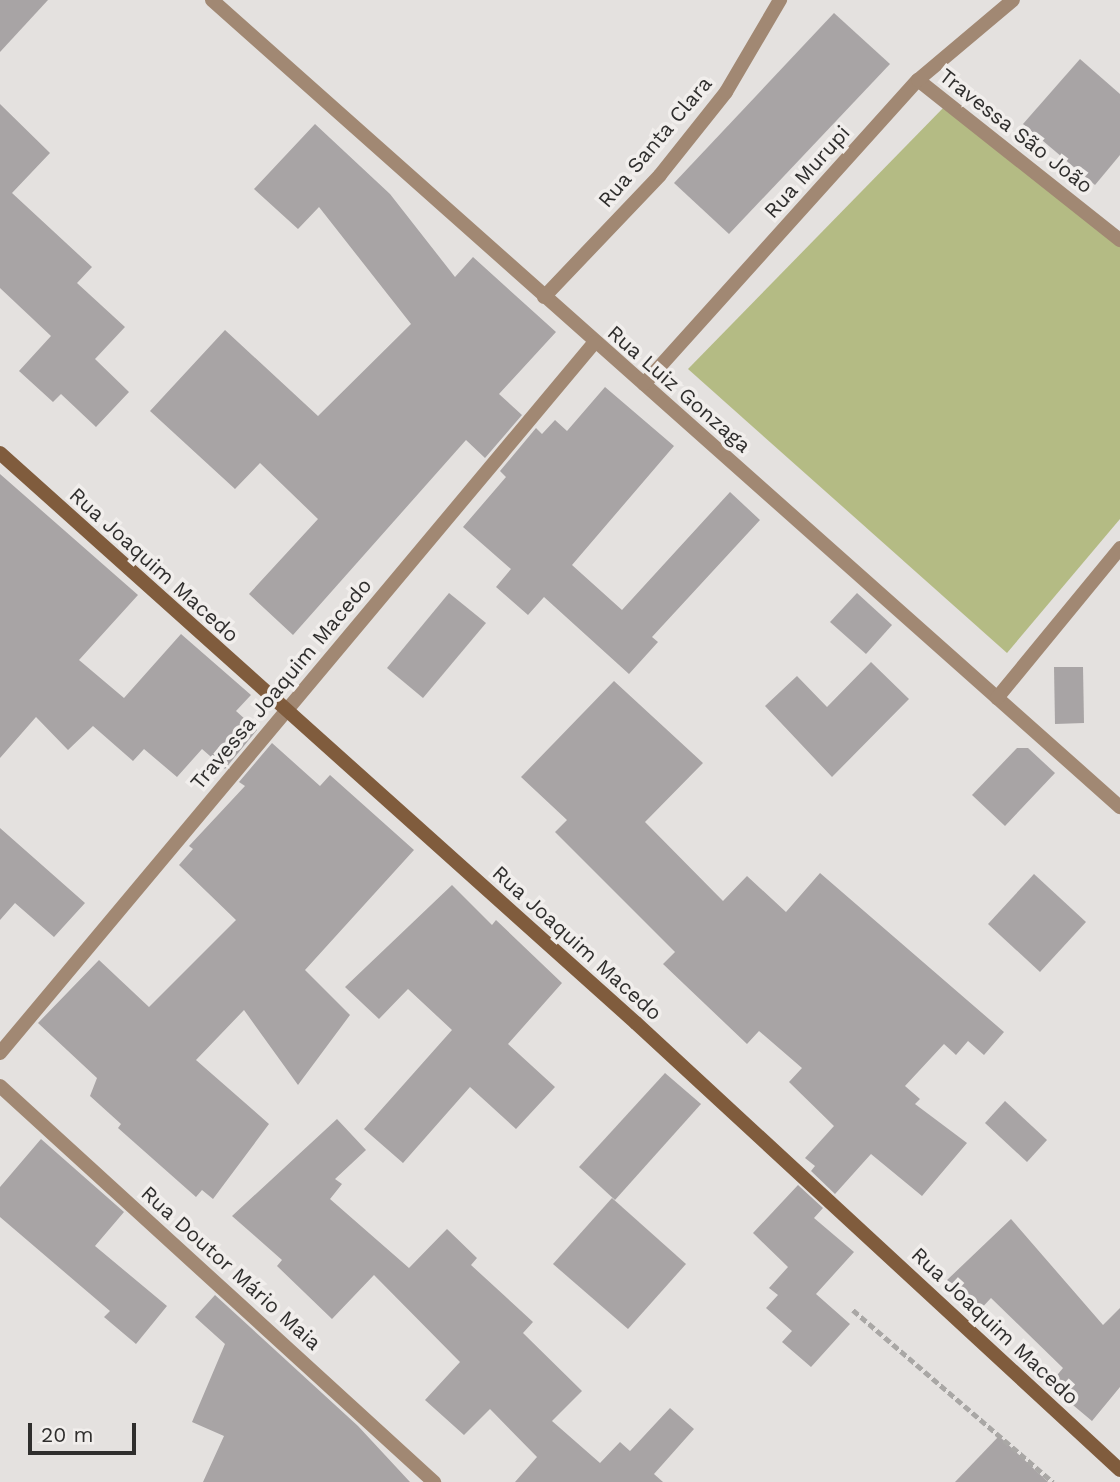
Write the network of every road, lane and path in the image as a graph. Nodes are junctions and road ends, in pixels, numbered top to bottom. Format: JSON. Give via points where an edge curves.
{"nodes":[{"id":1,"x":212,"y":0,"type":"edge"},
{"id":2,"x":780,"y":0,"type":"edge"},
{"id":3,"x":1013,"y":0,"type":"edge"},
{"id":4,"x":918,"y":80,"type":"junction"},
{"id":5,"x":1120,"y":240,"type":"edge"},
{"id":6,"x":544,"y":297,"type":"junction"},
{"id":7,"x":595,"y":342,"type":"junction"},
{"id":8,"x":643,"y":384,"type":"junction"},
{"id":9,"x":0,"y":453,"type":"edge"},
{"id":10,"x":1120,"y":548,"type":"edge"},
{"id":11,"x":997,"y":698,"type":"junction"},
{"id":12,"x":285,"y":711,"type":"junction"},
{"id":13,"x":1120,"y":807,"type":"edge"},
{"id":14,"x":0,"y":1053,"type":"edge"},
{"id":15,"x":0,"y":1086,"type":"edge"},
{"id":16,"x":853,"y":1310,"type":"dead end"},
{"id":17,"x":1120,"y":1470,"type":"edge"},
{"id":18,"x":434,"y":1482,"type":"edge"},
{"id":19,"x":1053,"y":1482,"type":"edge"}],
"edges":[{"from":1,"to":6,"type":"street","name":"Rua Luiz Gonzaga"},
{"from":2,"to":6,"type":"street","name":"Rua Santa Clara","via":[[719,101],[660,175]]},
{"from":3,"to":4,"type":"street","name":"Rua Murupi"},
{"from":4,"to":5,"type":"street","name":"Travessa São João"},
{"from":4,"to":8,"type":"street","name":"Rua Murupi"},
{"from":6,"to":7,"type":"street","name":"Rua Luiz Gonzaga"},
{"from":7,"to":8,"type":"street","name":"Rua Luiz Gonzaga"},
{"from":7,"to":12,"type":"street","name":"Travessa Joaquim Macedo"},
{"from":8,"to":11,"type":"street","name":"Rua Luiz Gonzaga"},
{"from":9,"to":12,"type":"street","name":"Rua Joaquim Macedo"},
{"from":10,"to":11,"type":"street"},
{"from":11,"to":13,"type":"street","name":"Rua Luiz Gonzaga"},
{"from":12,"to":14,"type":"street","name":"Travessa Joaquim Macedo"},
{"from":12,"to":17,"type":"street","name":"Rua Joaquim Macedo","via":[[636,1023]]},
{"from":15,"to":18,"type":"street","name":"Rua Doutor Mário Maia"},
{"from":16,"to":19,"type":"path"}]}
